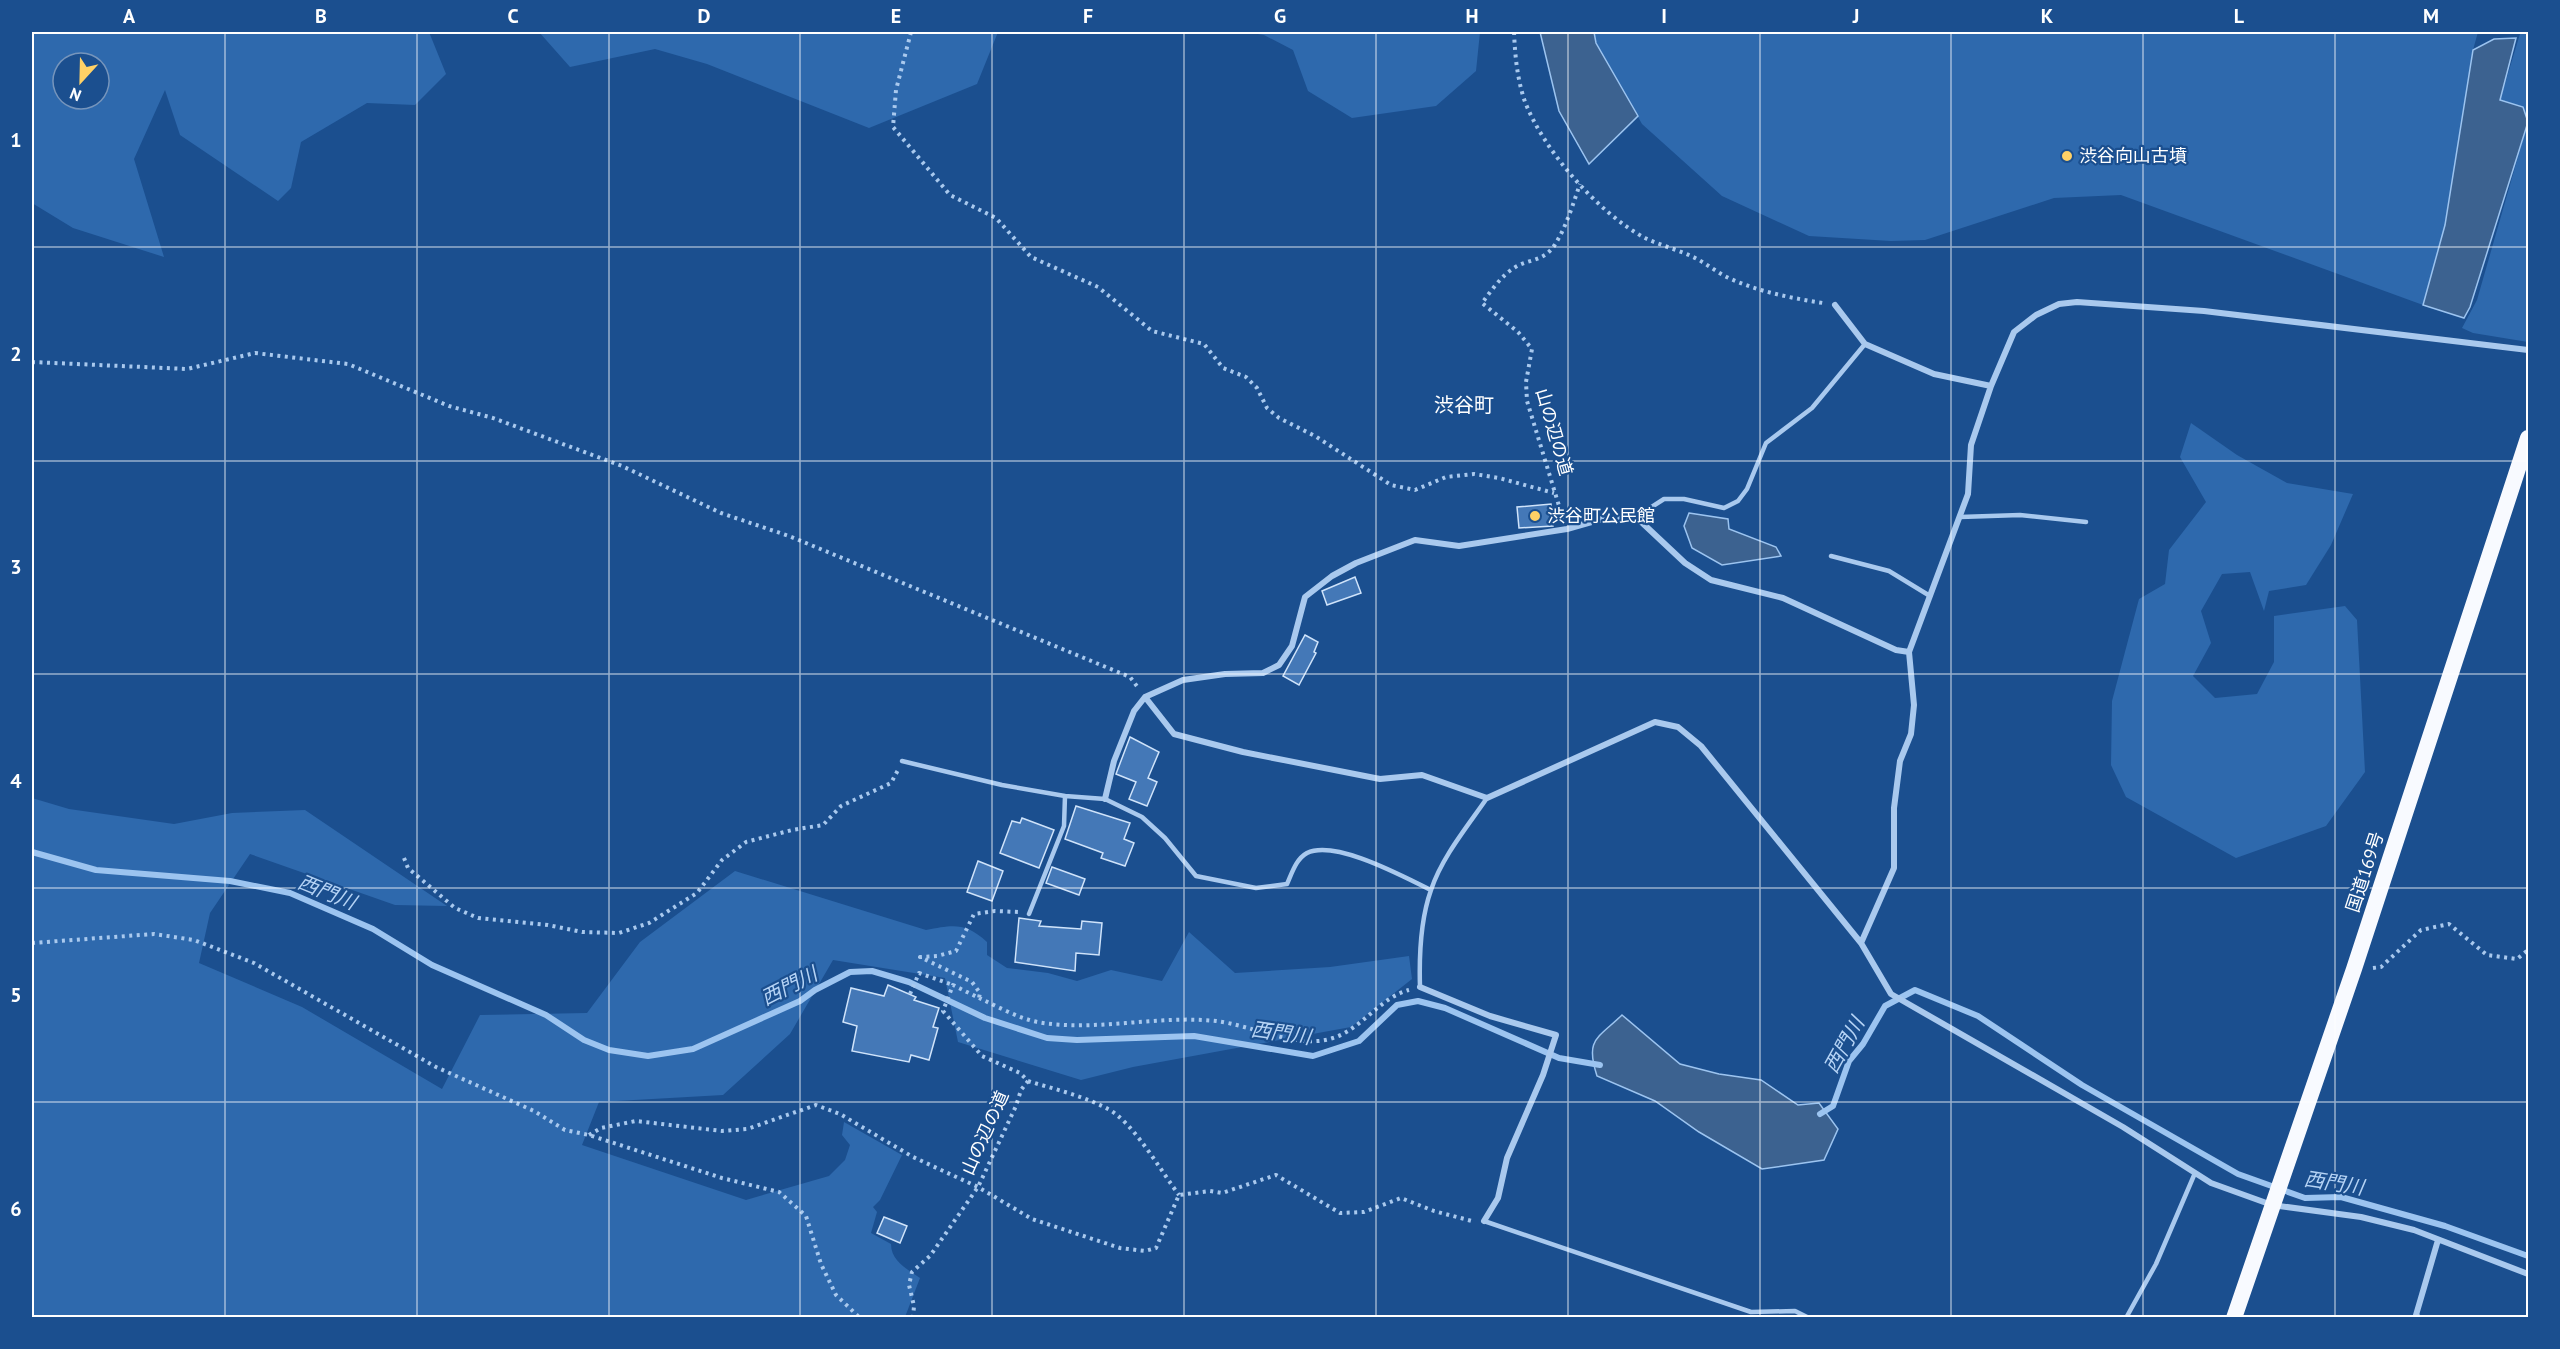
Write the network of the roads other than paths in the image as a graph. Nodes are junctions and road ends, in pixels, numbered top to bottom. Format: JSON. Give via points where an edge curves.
{"nodes":[{"id":1,"x":1835,"y":305,"type":"road end"},
{"id":2,"x":1865,"y":344,"type":"junction"},
{"id":3,"x":2529,"y":350,"type":"edge"},
{"id":4,"x":1991,"y":386,"type":"junction"},
{"id":5,"x":2529,"y":438,"type":"edge"},
{"id":6,"x":1636,"y":517,"type":"junction"},
{"id":7,"x":1960,"y":517,"type":"junction"},
{"id":8,"x":2086,"y":522,"type":"dead end"},
{"id":9,"x":1831,"y":556,"type":"dead end"},
{"id":10,"x":1930,"y":596,"type":"junction"},
{"id":11,"x":1909,"y":652,"type":"junction"},
{"id":12,"x":1145,"y":697,"type":"junction"},
{"id":13,"x":902,"y":761,"type":"road end"},
{"id":14,"x":1065,"y":796,"type":"junction"},
{"id":15,"x":1487,"y":798,"type":"junction"},
{"id":16,"x":1105,"y":799,"type":"junction"},
{"id":17,"x":1431,"y":890,"type":"junction"},
{"id":18,"x":1029,"y":914,"type":"road end"},
{"id":19,"x":1862,"y":943,"type":"junction"},
{"id":20,"x":1420,"y":987,"type":"joint"},
{"id":21,"x":2195,"y":1173,"type":"junction"},
{"id":22,"x":2272,"y":1205,"type":"junction"},
{"id":23,"x":1484,"y":1221,"type":"joint"},
{"id":24,"x":2438,"y":1240,"type":"junction"},
{"id":25,"x":2529,"y":1274,"type":"edge"},
{"id":26,"x":1809,"y":1317,"type":"edge"},
{"id":27,"x":2126,"y":1317,"type":"edge"},
{"id":28,"x":2234,"y":1317,"type":"edge"},
{"id":29,"x":2419,"y":1317,"type":"edge"}],
"edges":[{"from":1,"to":2,"type":"street"},
{"from":2,"to":4,"type":"street","via":[[1934,374]]},
{"from":2,"to":6,"type":"lane","via":[[1812,408],[1766,443],[1738,501],[1724,508],[1664,499]]},
{"from":3,"to":4,"type":"street","via":[[2204,311],[2077,302],[2059,304],[2014,332]]},
{"from":4,"to":7,"type":"street","via":[[1971,445],[1968,494]]},
{"from":5,"to":22,"type":"highway","name":"国道169号"},
{"from":6,"to":11,"type":"street","via":[[1685,563],[1711,580],[1783,598],[1896,650]]},
{"from":6,"to":12,"type":"street","via":[[1602,519],[1567,529],[1459,546],[1415,540],[1332,576],[1305,597],[1292,646],[1279,665],[1263,674],[1183,680]]},
{"from":7,"to":8,"type":"lane","via":[[2020,514]]},
{"from":7,"to":10,"type":"street"},
{"from":9,"to":10,"type":"lane","via":[[1889,571]]},
{"from":10,"to":11,"type":"street"},
{"from":11,"to":19,"type":"street","via":[[1914,705],[1911,734],[1899,761],[1894,868]]},
{"from":12,"to":15,"type":"street","via":[[1174,734],[1380,779],[1422,775]]},
{"from":12,"to":16,"type":"street","via":[[1134,711],[1114,761]]},
{"from":13,"to":14,"type":"lane"},
{"from":14,"to":16,"type":"lane"},
{"from":14,"to":18,"type":"lane","via":[[1064,826]]},
{"from":15,"to":17,"type":"lane","via":[[1443,864]]},
{"from":15,"to":19,"type":"street","via":[[1655,722],[1678,727],[1701,746]]},
{"from":16,"to":17,"type":"lane","via":[[1142,817],[1196,876],[1256,888],[1287,884],[1305,854],[1319,849],[1376,863]]},
{"from":17,"to":20,"type":"lane","via":[[1423,924]]},
{"from":19,"to":21,"type":"street","via":[[1891,994],[2123,1127]]},
{"from":20,"to":23,"type":"street","via":[[1490,1016],[1556,1035],[1543,1075],[1506,1158],[1498,1198]]},
{"from":21,"to":22,"type":"street","via":[[2211,1183]]},
{"from":21,"to":27,"type":"lane","via":[[2156,1264]]},
{"from":22,"to":24,"type":"street","via":[[2361,1217]]},
{"from":22,"to":28,"type":"highway","name":"国道169号"},
{"from":23,"to":26,"type":"lane","via":[[1751,1312],[1795,1311]]},
{"from":24,"to":25,"type":"street"},
{"from":24,"to":29,"type":"street","via":[[2416,1316]]}]}
